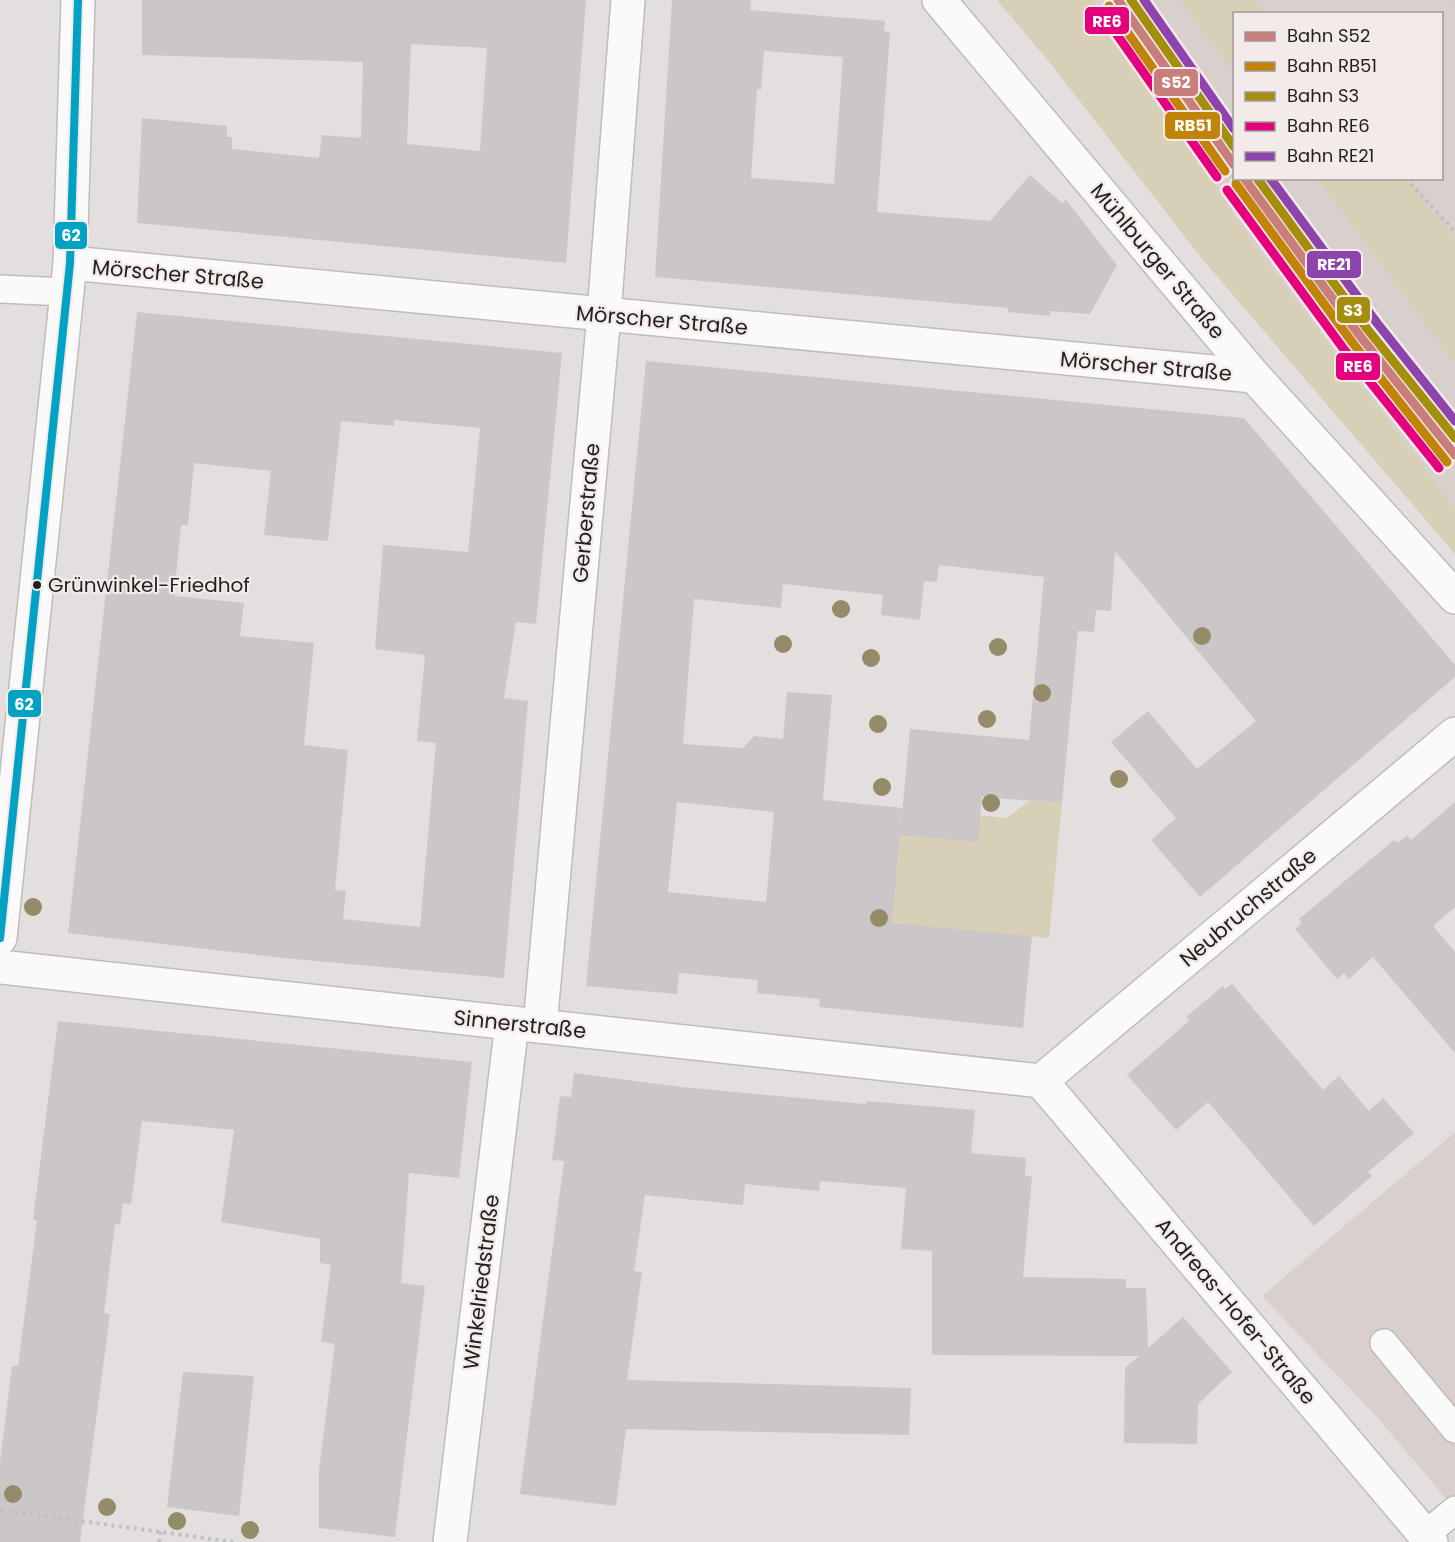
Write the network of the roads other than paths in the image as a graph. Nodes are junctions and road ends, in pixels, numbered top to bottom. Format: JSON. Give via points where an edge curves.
{"nodes":[{"id":1,"x":78,"y":0,"type":"edge"},
{"id":2,"x":628,"y":0,"type":"edge"},
{"id":3,"x":939,"y":0,"type":"edge"},
{"id":4,"x":68,"y":278,"type":"junction"},
{"id":5,"x":0,"y":288,"type":"edge"},
{"id":6,"x":604,"y":314,"type":"junction"},
{"id":7,"x":1254,"y":376,"type":"junction"},
{"id":8,"x":1455,"y":597,"type":"edge"},
{"id":9,"x":1455,"y":734,"type":"edge"},
{"id":10,"x":5,"y":850,"type":"edge"},
{"id":11,"x":0,"y":938,"type":"edge"},
{"id":12,"x":0,"y":967,"type":"edge"},
{"id":13,"x":526,"y":1024,"type":"junction"},
{"id":14,"x":1041,"y":1081,"type":"junction"},
{"id":15,"x":1384,"y":1343,"type":"dead end"},
{"id":16,"x":1455,"y":1429,"type":"edge"},
{"id":17,"x":1455,"y":1510,"type":"edge"},
{"id":18,"x":1428,"y":1539,"type":"edge"},
{"id":19,"x":450,"y":1542,"type":"edge"}],
"edges":[{"from":1,"to":4,"type":"street"},
{"from":2,"to":6,"type":"street","name":"Gerberstraße"},
{"from":3,"to":7,"type":"street","name":"Mühlburger Straße"},
{"from":4,"to":5,"type":"lane"},
{"from":4,"to":6,"type":"street","name":"Mörscher Straße"},
{"from":4,"to":10,"type":"street"},
{"from":6,"to":7,"type":"street","name":"Mörscher Straße"},
{"from":6,"to":13,"type":"street","name":"Gerberstraße"},
{"from":7,"to":8,"type":"street","name":"Mühlburger Straße"},
{"from":9,"to":14,"type":"street","name":"Neubruchstraße"},
{"from":10,"to":11,"type":"street"},
{"from":12,"to":13,"type":"street","name":"Sinnerstraße"},
{"from":13,"to":14,"type":"street","name":"Sinnerstraße"},
{"from":13,"to":19,"type":"street","name":"Winkelriedstraße"},
{"from":14,"to":18,"type":"street","name":"Andreas-Hofer-Straße"},
{"from":15,"to":16,"type":"lane"},
{"from":17,"to":18,"type":"lane"}]}
